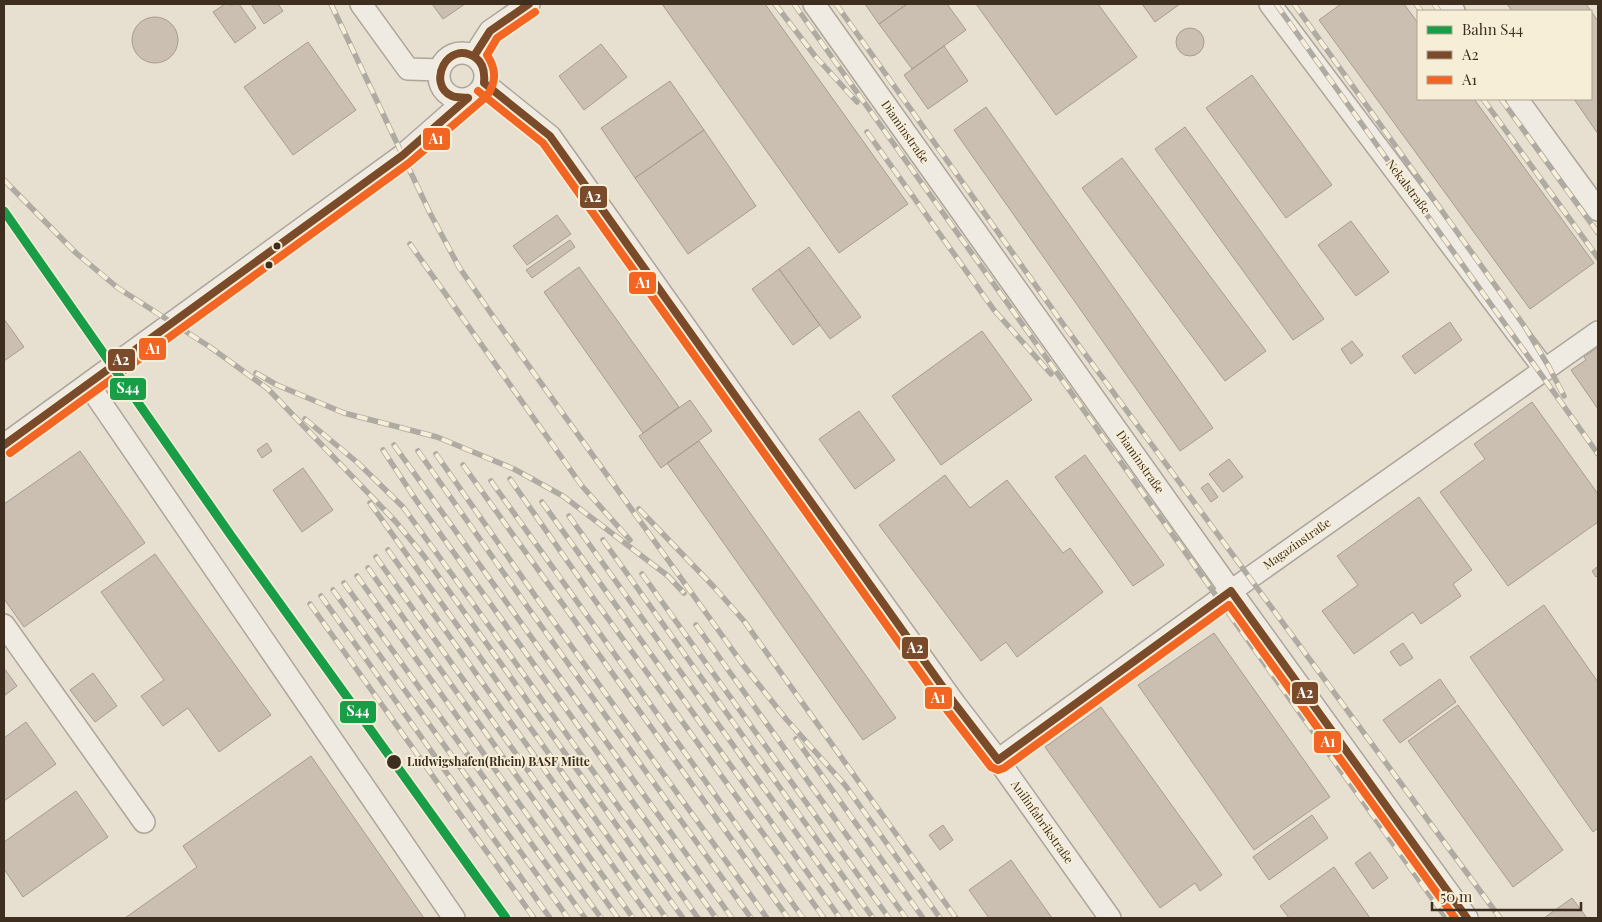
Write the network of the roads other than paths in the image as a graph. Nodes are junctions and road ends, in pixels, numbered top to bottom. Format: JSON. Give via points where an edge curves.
{"nodes":[{"id":1,"x":361,"y":4,"type":"edge"},
{"id":2,"x":530,"y":4,"type":"edge"},
{"id":3,"x":814,"y":4,"type":"edge"},
{"id":4,"x":1270,"y":4,"type":"edge"},
{"id":5,"x":474,"y":56,"type":"junction"},
{"id":6,"x":440,"y":70,"type":"junction"},
{"id":7,"x":484,"y":83,"type":"junction"},
{"id":8,"x":468,"y":98,"type":"junction"},
{"id":9,"x":1518,"y":100,"type":"edge"},
{"id":10,"x":1598,"y":210,"type":"edge"},
{"id":11,"x":1598,"y":332,"type":"edge"},
{"id":12,"x":1545,"y":370,"type":"junction"},
{"id":13,"x":88,"y":384,"type":"junction"},
{"id":14,"x":4,"y":445,"type":"edge"},
{"id":15,"x":1231,"y":591,"type":"junction"},
{"id":16,"x":4,"y":625,"type":"edge"},
{"id":17,"x":998,"y":760,"type":"junction"},
{"id":18,"x":144,"y":822,"type":"dead end"},
{"id":19,"x":454,"y":918,"type":"edge"},
{"id":20,"x":1110,"y":918,"type":"edge"},
{"id":21,"x":1467,"y":918,"type":"edge"}],
"edges":[{"from":1,"to":6,"type":"street","via":[[408,68]]},
{"from":2,"to":5,"type":"street","via":[[490,32]]},
{"from":3,"to":15,"type":"street","name":"Diaminstraße"},
{"from":4,"to":12,"type":"street","name":"Nekalstraße"},
{"from":5,"to":6,"type":"street","via":[[464,52],[453,54]]},
{"from":5,"to":7,"type":"street","via":[[482,63]]},
{"from":6,"to":8,"type":"street","via":[[439,80],[443,88],[450,95]]},
{"from":7,"to":8,"type":"street","via":[[478,93]]},
{"from":7,"to":17,"type":"street","name":"Anilinfabrikstraße","via":[[550,136]]},
{"from":8,"to":13,"type":"street","via":[[403,155]]},
{"from":9,"to":10,"type":"street"},
{"from":11,"to":12,"type":"street","name":"Magazinstraße"},
{"from":12,"to":15,"type":"street","name":"Magazinstraße"},
{"from":13,"to":14,"type":"street"},
{"from":13,"to":19,"type":"street"},
{"from":15,"to":17,"type":"street","name":"Magazinstraße"},
{"from":15,"to":21,"type":"street","name":"Diaminstraße"},
{"from":16,"to":18,"type":"street"},
{"from":17,"to":20,"type":"street","name":"Anilinfabrikstraße"}]}
